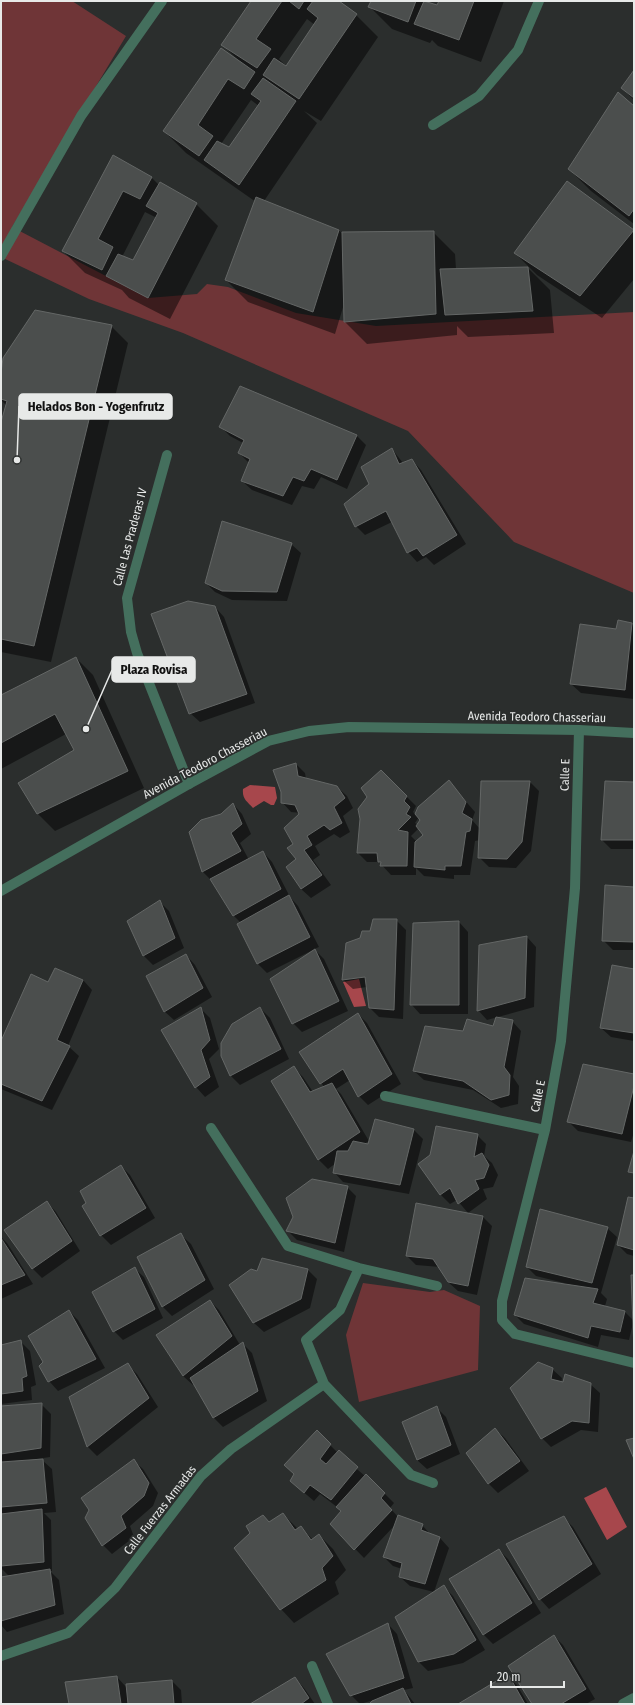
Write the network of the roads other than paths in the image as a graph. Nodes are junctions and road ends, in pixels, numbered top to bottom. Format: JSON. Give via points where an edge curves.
{"nodes":[{"id":1,"x":162,"y":1,"type":"edge"},
{"id":2,"x":539,"y":1,"type":"edge"},
{"id":3,"x":433,"y":125,"type":"dead end"},
{"id":4,"x":1,"y":256,"type":"edge"},
{"id":5,"x":167,"y":455,"type":"dead end"},
{"id":6,"x":579,"y":730,"type":"junction"},
{"id":7,"x":634,"y":733,"type":"edge"},
{"id":8,"x":189,"y":784,"type":"junction"},
{"id":9,"x":1,"y":892,"type":"edge"},
{"id":10,"x":385,"y":1096,"type":"dead end"},
{"id":11,"x":211,"y":1128,"type":"dead end"},
{"id":12,"x":544,"y":1130,"type":"junction"},
{"id":13,"x":359,"y":1268,"type":"junction"},
{"id":14,"x":437,"y":1286,"type":"dead end"},
{"id":15,"x":634,"y":1363,"type":"edge"},
{"id":16,"x":324,"y":1384,"type":"junction"},
{"id":17,"x":433,"y":1483,"type":"dead end"},
{"id":18,"x":1,"y":1656,"type":"edge"},
{"id":19,"x":312,"y":1666,"type":"dead end"},
{"id":20,"x":634,"y":1698,"type":"edge"},
{"id":21,"x":328,"y":1704,"type":"edge"},
{"id":22,"x":623,"y":1704,"type":"edge"}],
"edges":[{"from":1,"to":4,"type":"street","via":[[81,116]]},
{"from":2,"to":3,"type":"street","via":[[518,50],[479,96]]},
{"from":5,"to":8,"type":"street","name":"Calle Las Praderas IV","via":[[127,598],[131,632],[137,653]]},
{"from":6,"to":7,"type":"street","name":"Avenida Teodoro Chasseriau"},
{"from":6,"to":8,"type":"street","name":"Avenida Teodoro Chasseriau","via":[[349,727],[309,731],[268,741]]},
{"from":6,"to":12,"type":"street","name":"Calle E","via":[[573,904],[561,1041]]},
{"from":8,"to":9,"type":"street","name":"Avenida Teodoro Chasseriau"},
{"from":10,"to":12,"type":"street"},
{"from":11,"to":13,"type":"street","via":[[288,1246]]},
{"from":12,"to":15,"type":"street","name":"Calle E","via":[[502,1301],[502,1320],[515,1334]]},
{"from":13,"to":14,"type":"street"},
{"from":13,"to":16,"type":"street","via":[[340,1310],[306,1340]]},
{"from":16,"to":17,"type":"street","via":[[411,1475]]},
{"from":16,"to":18,"type":"street","name":"Calle Fuerzas Armadas","via":[[231,1449],[201,1476],[115,1588],[68,1633]]},
{"from":19,"to":21,"type":"street"},
{"from":20,"to":22,"type":"street"}]}
